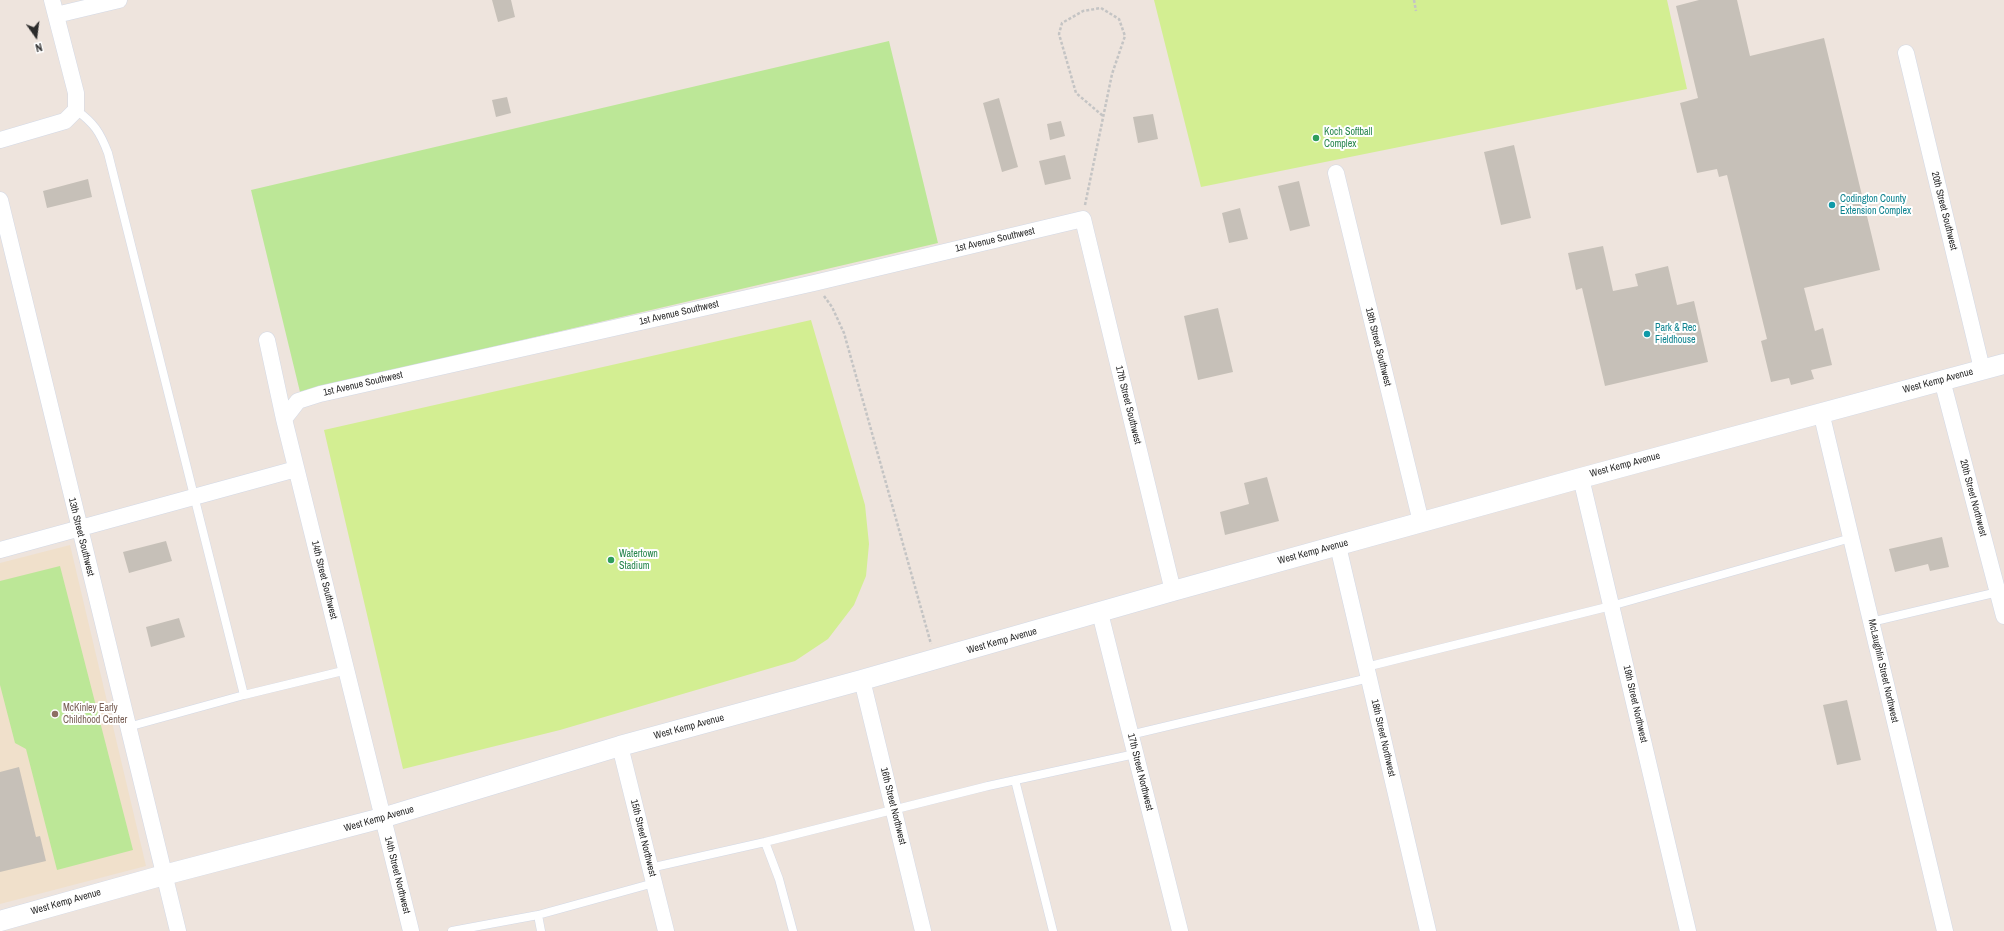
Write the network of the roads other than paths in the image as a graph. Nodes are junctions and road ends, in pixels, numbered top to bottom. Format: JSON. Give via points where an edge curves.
{"nodes":[{"id":1,"x":119,"y":0,"type":"edge"},
{"id":2,"x":54,"y":8,"type":"edge"},
{"id":3,"x":1906,"y":53,"type":"dead end"},
{"id":4,"x":76,"y":110,"type":"junction"},
{"id":5,"x":0,"y":140,"type":"edge"},
{"id":6,"x":1336,"y":173,"type":"dead end"},
{"id":7,"x":0,"y":200,"type":"edge"},
{"id":8,"x":1083,"y":219,"type":"joint"},
{"id":9,"x":267,"y":340,"type":"dead end"},
{"id":10,"x":2004,"y":364,"type":"edge"},
{"id":11,"x":1982,"y":369,"type":"junction"},
{"id":12,"x":1942,"y":380,"type":"junction"},
{"id":13,"x":1821,"y":412,"type":"junction"},
{"id":14,"x":284,"y":419,"type":"junction"},
{"id":15,"x":296,"y":469,"type":"junction"},
{"id":16,"x":1581,"y":478,"type":"junction"},
{"id":17,"x":193,"y":497,"type":"junction"},
{"id":18,"x":1421,"y":522,"type":"junction"},
{"id":19,"x":79,"y":528,"type":"junction"},
{"id":20,"x":1852,"y":538,"type":"junction"},
{"id":21,"x":1338,"y":546,"type":"junction"},
{"id":22,"x":0,"y":550,"type":"edge"},
{"id":23,"x":1173,"y":591,"type":"junction"},
{"id":24,"x":1998,"y":592,"type":"junction"},
{"id":25,"x":1611,"y":606,"type":"junction"},
{"id":26,"x":1100,"y":614,"type":"junction"},
{"id":27,"x":2004,"y":616,"type":"edge"},
{"id":28,"x":1872,"y":622,"type":"junction"},
{"id":29,"x":347,"y":670,"type":"junction"},
{"id":30,"x":1367,"y":673,"type":"junction"},
{"id":31,"x":862,"y":680,"type":"junction"},
{"id":32,"x":244,"y":695,"type":"junction"},
{"id":33,"x":128,"y":728,"type":"junction"},
{"id":34,"x":1130,"y":736,"type":"junction"},
{"id":35,"x":620,"y":746,"type":"junction"},
{"id":36,"x":1135,"y":754,"type":"junction"},
{"id":37,"x":1015,"y":780,"type":"junction"},
{"id":38,"x":893,"y":809,"type":"junction"},
{"id":39,"x":382,"y":818,"type":"junction"},
{"id":40,"x":765,"y":842,"type":"junction"},
{"id":41,"x":650,"y":868,"type":"junction"},
{"id":42,"x":164,"y":875,"type":"junction"},
{"id":43,"x":654,"y":883,"type":"junction"},
{"id":44,"x":538,"y":915,"type":"junction"},
{"id":45,"x":0,"y":920,"type":"edge"},
{"id":46,"x":178,"y":931,"type":"edge"},
{"id":47,"x":411,"y":931,"type":"edge"},
{"id":48,"x":452,"y":931,"type":"edge"},
{"id":49,"x":541,"y":931,"type":"edge"},
{"id":50,"x":666,"y":931,"type":"edge"},
{"id":51,"x":793,"y":931,"type":"edge"},
{"id":52,"x":923,"y":931,"type":"edge"},
{"id":53,"x":1053,"y":931,"type":"edge"},
{"id":54,"x":1180,"y":931,"type":"edge"},
{"id":55,"x":1428,"y":931,"type":"edge"},
{"id":56,"x":1688,"y":931,"type":"edge"},
{"id":57,"x":1945,"y":931,"type":"edge"}],
"edges":[{"from":1,"to":2,"type":"street"},
{"from":2,"to":4,"type":"street","via":[[76,93]]},
{"from":3,"to":11,"type":"street","name":"20th Street Southwest"},
{"from":4,"to":5,"type":"street","via":[[65,121]]},
{"from":4,"to":17,"type":"lane","via":[[91,121],[102,135],[108,153]]},
{"from":6,"to":18,"type":"street","name":"18th Street Southwest"},
{"from":7,"to":19,"type":"street","name":"13th Street Southwest"},
{"from":8,"to":14,"type":"street","name":"1st Avenue Southwest","via":[[814,283],[320,394],[298,402]]},
{"from":8,"to":23,"type":"street","name":"17th Street Southwest"},
{"from":9,"to":14,"type":"street","name":"14th Street Southwest"},
{"from":10,"to":11,"type":"street","name":"West Kemp Avenue"},
{"from":11,"to":12,"type":"street","name":"West Kemp Avenue"},
{"from":12,"to":13,"type":"street","name":"West Kemp Avenue"},
{"from":12,"to":24,"type":"street","name":"20th Street Northwest"},
{"from":13,"to":16,"type":"street","name":"West Kemp Avenue"},
{"from":13,"to":20,"type":"street","name":"McLaughlin Street Northwest"},
{"from":14,"to":15,"type":"street","name":"14th Street Southwest"},
{"from":15,"to":17,"type":"street"},
{"from":15,"to":29,"type":"street","name":"14th Street Southwest"},
{"from":16,"to":18,"type":"street","name":"West Kemp Avenue"},
{"from":16,"to":25,"type":"street","name":"19th Street Northwest"},
{"from":17,"to":19,"type":"street"},
{"from":17,"to":32,"type":"lane"},
{"from":18,"to":21,"type":"street","name":"West Kemp Avenue"},
{"from":19,"to":22,"type":"street"},
{"from":19,"to":33,"type":"street","name":"13th Street Southwest"},
{"from":20,"to":25,"type":"lane"},
{"from":20,"to":28,"type":"street","name":"McLaughlin Street Northwest"},
{"from":21,"to":23,"type":"street","name":"West Kemp Avenue"},
{"from":21,"to":30,"type":"street","name":"18th Street Northwest"},
{"from":23,"to":26,"type":"street","name":"West Kemp Avenue"},
{"from":24,"to":27,"type":"street","name":"20th Street Northwest"},
{"from":24,"to":28,"type":"lane"},
{"from":25,"to":30,"type":"lane"},
{"from":25,"to":56,"type":"street","name":"19th Street Northwest"},
{"from":26,"to":31,"type":"street","name":"West Kemp Avenue"},
{"from":26,"to":34,"type":"street","name":"17th Street Northwest"},
{"from":28,"to":57,"type":"street","name":"McLaughlin Street Northwest"},
{"from":29,"to":32,"type":"lane"},
{"from":29,"to":39,"type":"street","name":"14th Street Southwest"},
{"from":30,"to":34,"type":"lane"},
{"from":30,"to":55,"type":"street","name":"18th Street Northwest"},
{"from":31,"to":35,"type":"street","name":"West Kemp Avenue"},
{"from":31,"to":38,"type":"street","name":"16th Street Northwest"},
{"from":32,"to":33,"type":"lane"},
{"from":33,"to":42,"type":"street","name":"13th Street Southwest"},
{"from":34,"to":36,"type":"street","name":"17th Street Northwest"},
{"from":35,"to":39,"type":"street","name":"West Kemp Avenue"},
{"from":35,"to":41,"type":"street","name":"15th Street Northwest"},
{"from":36,"to":37,"type":"lane"},
{"from":36,"to":54,"type":"street","name":"17th Street Northwest"},
{"from":37,"to":38,"type":"lane"},
{"from":37,"to":53,"type":"lane"},
{"from":38,"to":40,"type":"lane"},
{"from":38,"to":52,"type":"street","name":"16th Street Northwest"},
{"from":39,"to":42,"type":"street","name":"West Kemp Avenue"},
{"from":39,"to":47,"type":"street","name":"14th Street Northwest"},
{"from":40,"to":41,"type":"lane"},
{"from":40,"to":51,"type":"lane","via":[[779,879]]},
{"from":41,"to":43,"type":"street","name":"15th Street Northwest"},
{"from":42,"to":45,"type":"street","name":"West Kemp Avenue"},
{"from":42,"to":46,"type":"street","name":"13th Street Southwest"},
{"from":43,"to":44,"type":"lane"},
{"from":43,"to":50,"type":"street","name":"15th Street Northwest"},
{"from":44,"to":48,"type":"lane"},
{"from":44,"to":49,"type":"lane"}]}
